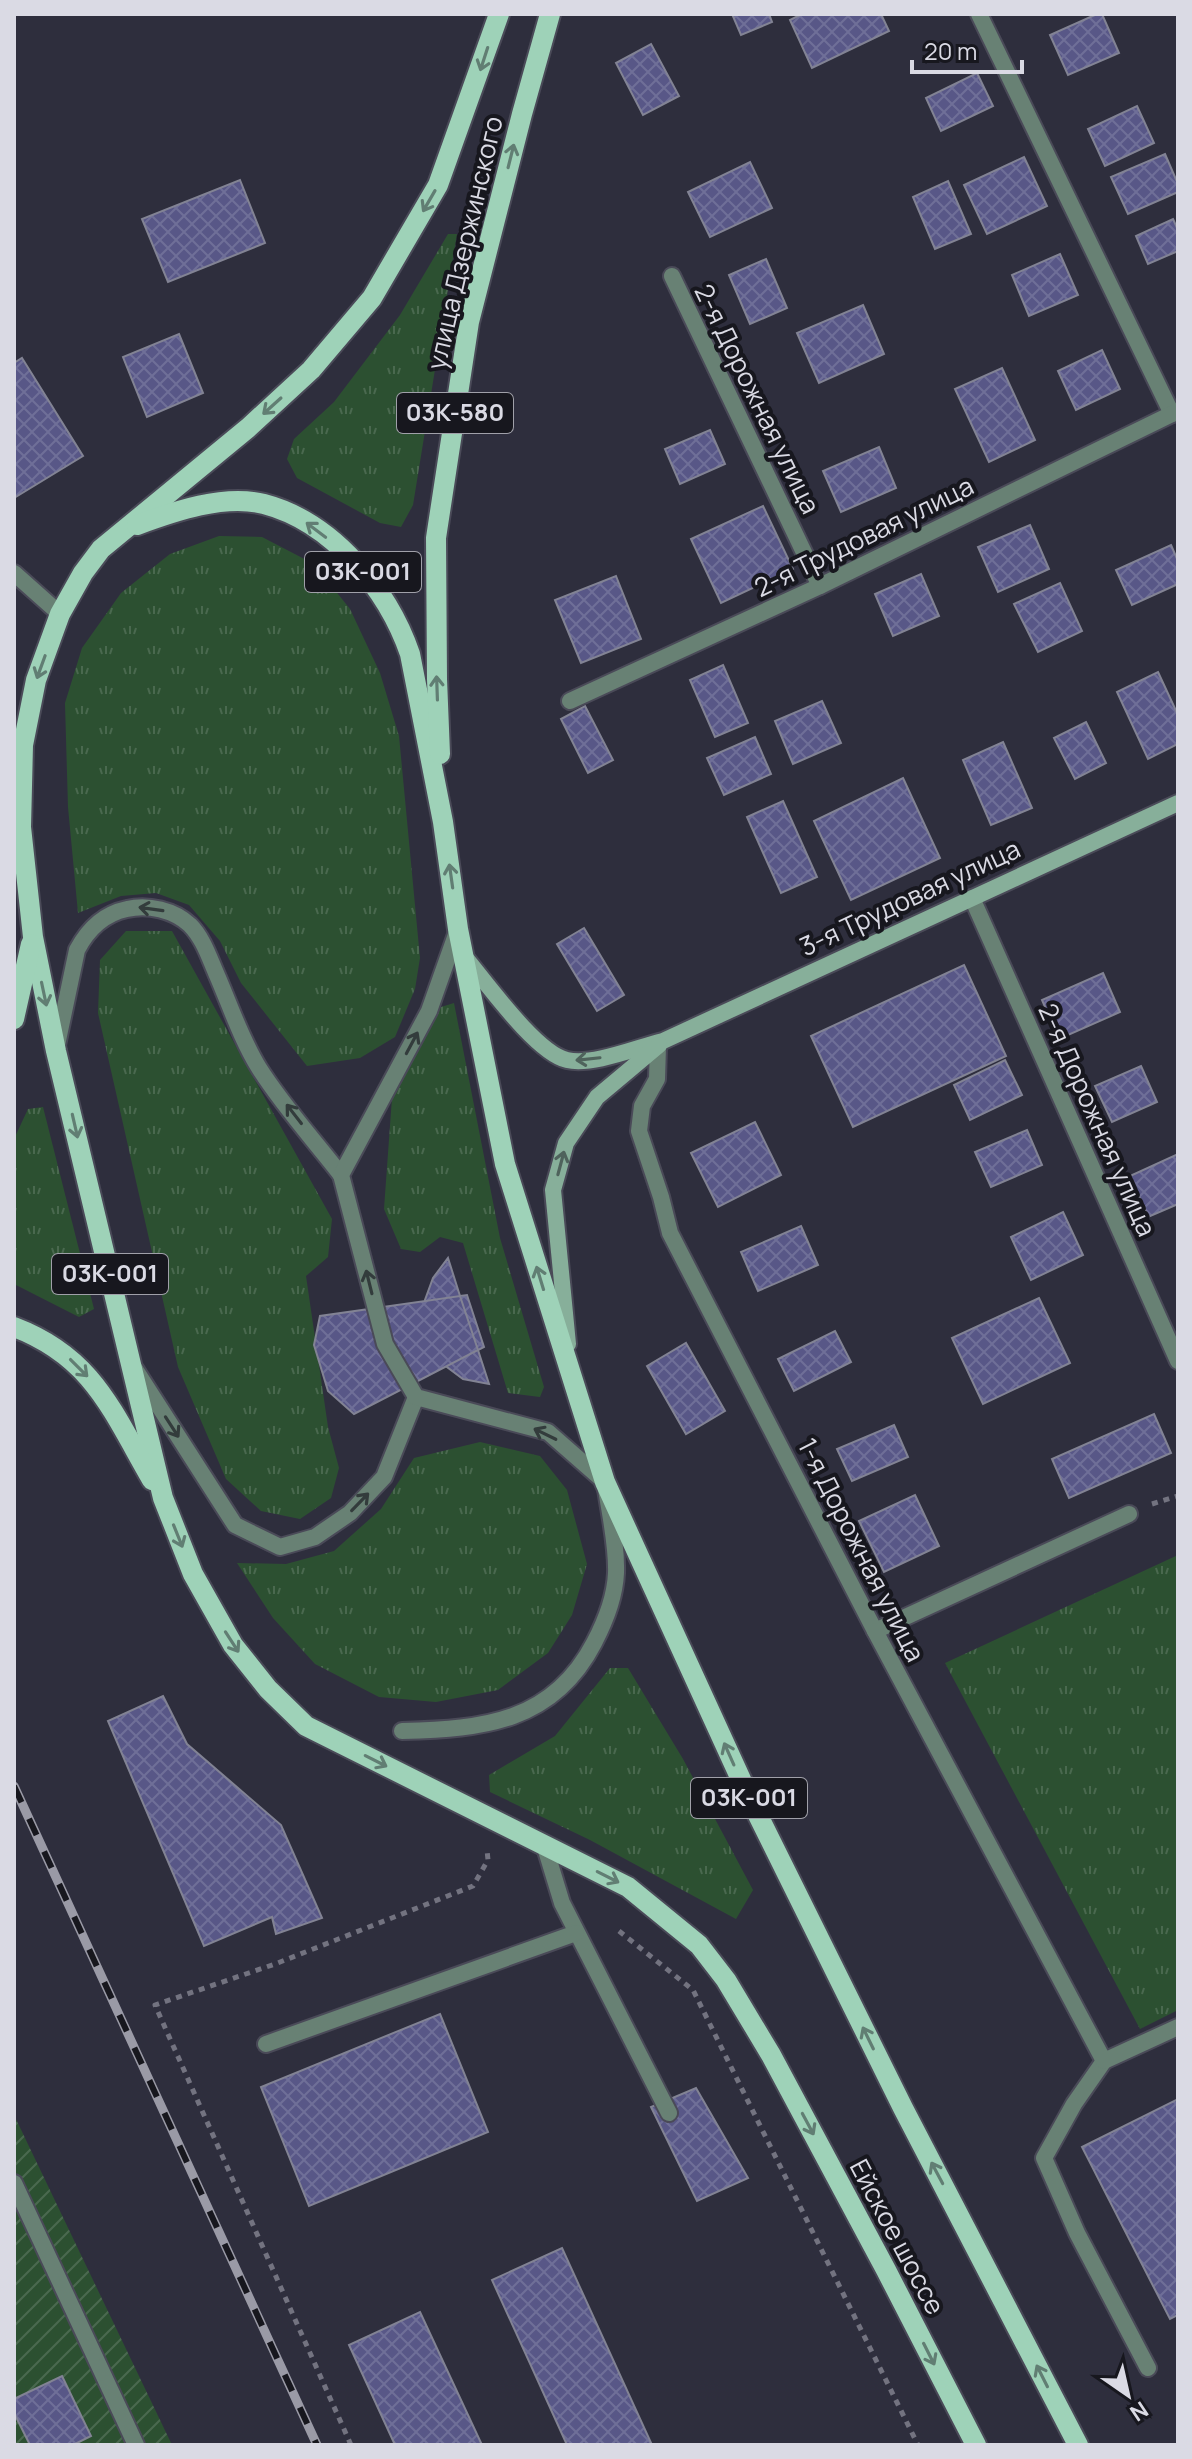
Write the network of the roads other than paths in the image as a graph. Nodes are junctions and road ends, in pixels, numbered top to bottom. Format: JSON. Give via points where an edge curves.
{"nodes":[{"id":1,"x":499,"y":14,"type":"edge"},
{"id":2,"x":550,"y":14,"type":"edge"},
{"id":3,"x":979,"y":14,"type":"edge"},
{"id":4,"x":672,"y":276,"type":"dead end"},
{"id":5,"x":1175,"y":412,"type":"edge"},
{"id":6,"x":122,"y":530,"type":"junction"},
{"id":7,"x":14,"y":573,"type":"edge"},
{"id":8,"x":820,"y":586,"type":"junction"},
{"id":9,"x":60,"y":614,"type":"junction"},
{"id":10,"x":570,"y":701,"type":"dead end"},
{"id":11,"x":1178,"y":803,"type":"edge"},
{"id":12,"x":443,"y":822,"type":"junction"},
{"id":13,"x":972,"y":898,"type":"junction"},
{"id":14,"x":458,"y":929,"type":"junction"},
{"id":15,"x":33,"y":937,"type":"junction"},
{"id":16,"x":463,"y":955,"type":"junction"},
{"id":17,"x":14,"y":1019,"type":"edge"},
{"id":18,"x":661,"y":1043,"type":"junction"},
{"id":19,"x":56,"y":1051,"type":"junction"},
{"id":20,"x":341,"y":1175,"type":"junction"},
{"id":21,"x":14,"y":1327,"type":"edge"},
{"id":22,"x":130,"y":1361,"type":"junction"},
{"id":23,"x":1178,"y":1361,"type":"edge"},
{"id":24,"x":572,"y":1379,"type":"junction"},
{"id":25,"x":416,"y":1397,"type":"junction"},
{"id":26,"x":605,"y":1482,"type":"junction"},
{"id":27,"x":163,"y":1498,"type":"junction"},
{"id":28,"x":1129,"y":1514,"type":"dead end"},
{"id":29,"x":875,"y":1631,"type":"junction"},
{"id":30,"x":402,"y":1731,"type":"dead end"},
{"id":31,"x":544,"y":1844,"type":"junction"},
{"id":32,"x":576,"y":1933,"type":"junction"},
{"id":33,"x":1178,"y":2027,"type":"edge"},
{"id":34,"x":266,"y":2044,"type":"dead end"},
{"id":35,"x":1104,"y":2061,"type":"junction"},
{"id":36,"x":669,"y":2113,"type":"dead end"},
{"id":37,"x":14,"y":2183,"type":"edge"},
{"id":38,"x":1148,"y":2368,"type":"dead end"},
{"id":39,"x":136,"y":2445,"type":"edge"},
{"id":40,"x":976,"y":2445,"type":"edge"},
{"id":41,"x":1078,"y":2445,"type":"edge"}],
"edges":[{"from":1,"to":6,"type":"main road","name":"улица Дзержинского","one_way":true,"via":[[438,185],[372,298],[311,370]]},
{"from":12,"to":2,"type":"main road","name":"улица Дзержинского","number":"03К-580","one_way":true,"via":[[436,538],[469,322]]},
{"from":3,"to":5,"type":"street"},
{"from":4,"to":8,"type":"street","name":"2-я Дорожная улица"},
{"from":5,"to":8,"type":"street","name":"2-я Трудовая улица"},
{"from":6,"to":9,"type":"main road","number":"03К-001","via":[[83,573]]},
{"from":12,"to":6,"type":"main road","number":"03К-001","one_way":true,"via":[[402,630],[344,552],[301,518],[263,504],[199,507]]},
{"from":7,"to":9,"type":"street"},
{"from":8,"to":10,"type":"street","name":"2-я Трудовая улица"},
{"from":9,"to":15,"type":"main road","number":"03К-001","one_way":true,"via":[[36,680],[23,745],[21,827]]},
{"from":11,"to":13,"type":"street","name":"3-я Трудовая улица"},
{"from":14,"to":12,"type":"main road","number":"03К-001","one_way":true},
{"from":13,"to":18,"type":"street","name":"3-я Трудовая улица"},
{"from":13,"to":23,"type":"street","name":"2-я Дорожная улица"},
{"from":14,"to":16,"type":"main road","number":"03К-001"},
{"from":20,"to":14,"type":"street","one_way":true,"via":[[429,1011]]},
{"from":15,"to":17,"type":"main road","number":"03К-001"},
{"from":15,"to":19,"type":"main road","number":"03К-001","one_way":true},
{"from":18,"to":16,"type":"street","number":"03К-001","one_way":true,"via":[[592,1060],[566,1060],[536,1042]]},
{"from":24,"to":16,"type":"main road","number":"03К-001","one_way":true,"via":[[505,1164]]},
{"from":24,"to":18,"type":"street","number":"03К-001","one_way":true,"via":[[553,1190],[566,1143],[597,1097]]},
{"from":18,"to":29,"type":"street","name":"1-я Дорожная улица","via":[[657,1079],[642,1106],[639,1131],[670,1233]]},
{"from":20,"to":19,"type":"street","one_way":true,"via":[[261,1070],[204,946],[188,923],[174,914],[135,907],[95,924],[77,950]]},
{"from":19,"to":22,"type":"main road","number":"03К-001","one_way":true},
{"from":25,"to":20,"type":"street","one_way":true,"via":[[385,1344]]},
{"from":21,"to":27,"type":"main road","number":"03К-001","one_way":true,"via":[[56,1347],[98,1387]]},
{"from":22,"to":25,"type":"street","one_way":true,"via":[[235,1525],[280,1547],[315,1537],[350,1513],[384,1477]]},
{"from":22,"to":27,"type":"main road","number":"03К-001"},
{"from":24,"to":26,"type":"main road","number":"03К-001"},
{"from":26,"to":25,"type":"street","one_way":true,"via":[[548,1432]]},
{"from":26,"to":30,"type":"street","via":[[616,1574],[610,1607],[583,1664],[532,1710],[474,1727]]},
{"from":41,"to":26,"type":"main road","number":"03К-001","one_way":true,"via":[[749,1797]]},
{"from":27,"to":31,"type":"main road","number":"03К-001","one_way":true,"via":[[193,1574],[233,1645],[306,1726]]},
{"from":28,"to":29,"type":"street"},
{"from":29,"to":35,"type":"street","name":"1-я Дорожная улица"},
{"from":31,"to":32,"type":"street"},
{"from":31,"to":40,"type":"main road","name":"Ейское шоссе","number":"03К-001","one_way":true,"via":[[628,1887],[699,1945],[726,1980],[771,2055]]},
{"from":32,"to":34,"type":"street"},
{"from":32,"to":36,"type":"street"},
{"from":33,"to":35,"type":"street"},
{"from":35,"to":38,"type":"street","via":[[1044,2158]]},
{"from":37,"to":39,"type":"street"}]}
